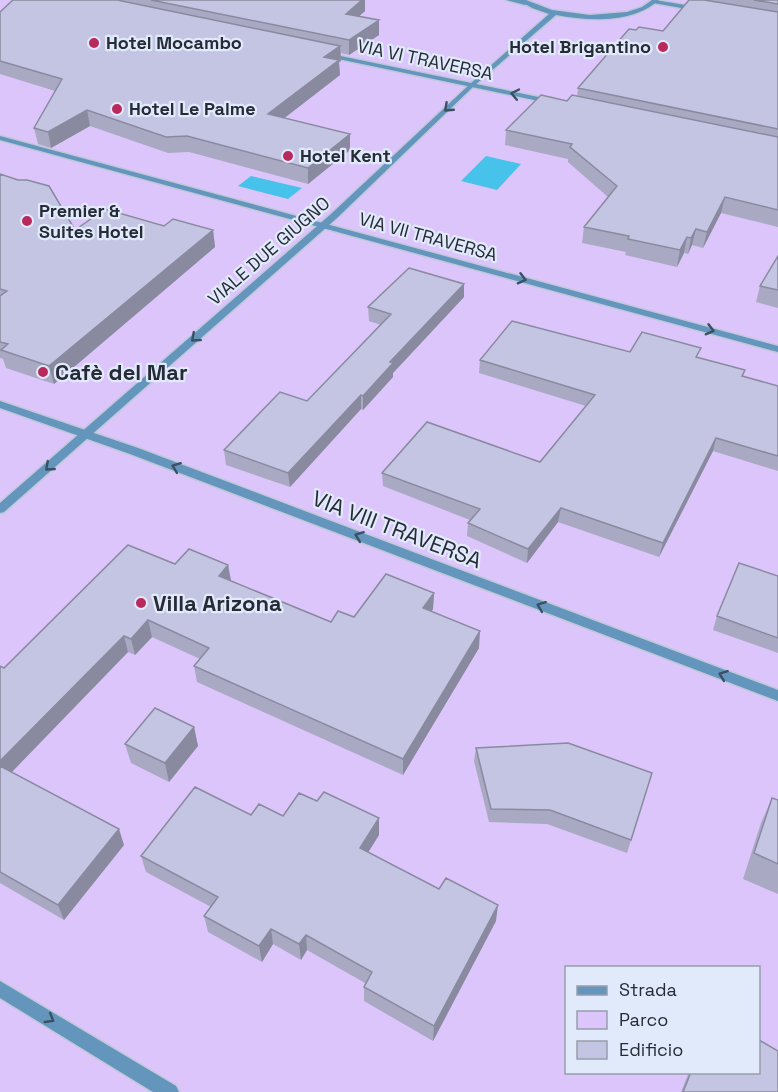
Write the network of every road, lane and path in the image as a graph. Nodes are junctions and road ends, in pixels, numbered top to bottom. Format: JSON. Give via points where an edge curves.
{"nodes":[{"id":1,"x":509,"y":0,"type":"edge"},
{"id":2,"x":656,"y":1,"type":"edge"},
{"id":3,"x":523,"y":2,"type":"edge"},
{"id":4,"x":701,"y":10,"type":"edge"},
{"id":5,"x":554,"y":13,"type":"junction"},
{"id":6,"x":313,"y":52,"type":"edge"},
{"id":7,"x":472,"y":85,"type":"junction"},
{"id":8,"x":563,"y":104,"type":"edge"},
{"id":9,"x":0,"y":138,"type":"edge"},
{"id":10,"x":323,"y":225,"type":"junction"},
{"id":11,"x":778,"y":349,"type":"edge"},
{"id":12,"x":0,"y":404,"type":"edge"},
{"id":13,"x":86,"y":434,"type":"junction"},
{"id":14,"x":0,"y":509,"type":"edge"},
{"id":15,"x":778,"y":696,"type":"edge"},
{"id":16,"x":0,"y":989,"type":"edge"},
{"id":17,"x":170,"y":1092,"type":"edge"}],
"edges":[{"from":1,"to":3,"type":"street"},
{"from":2,"to":4,"type":"street"},
{"from":2,"to":5,"type":"street","via":[[626,14]]},
{"from":3,"to":5,"type":"street"},
{"from":5,"to":7,"type":"street","name":"VIALE DUE GIUGNO"},
{"from":6,"to":7,"type":"street","name":"VIA VI TRAVERSA"},
{"from":8,"to":7,"type":"street","name":"VIA VI TRAVERSA","one_way":true},
{"from":7,"to":10,"type":"street","name":"VIALE DUE GIUGNO","one_way":true},
{"from":9,"to":10,"type":"street","name":"VIA VII TRAVERSA"},
{"from":10,"to":11,"type":"street","name":"VIA VII TRAVERSA","one_way":true},
{"from":10,"to":13,"type":"street","name":"VIALE DUE GIUGNO","one_way":true},
{"from":12,"to":13,"type":"street","name":"VIA VIII TRAVERSA"},
{"from":13,"to":14,"type":"street","name":"VIALE DUE GIUGNO","one_way":true},
{"from":15,"to":13,"type":"street","name":"VIA VIII TRAVERSA","one_way":true},
{"from":16,"to":17,"type":"street","one_way":true}]}
